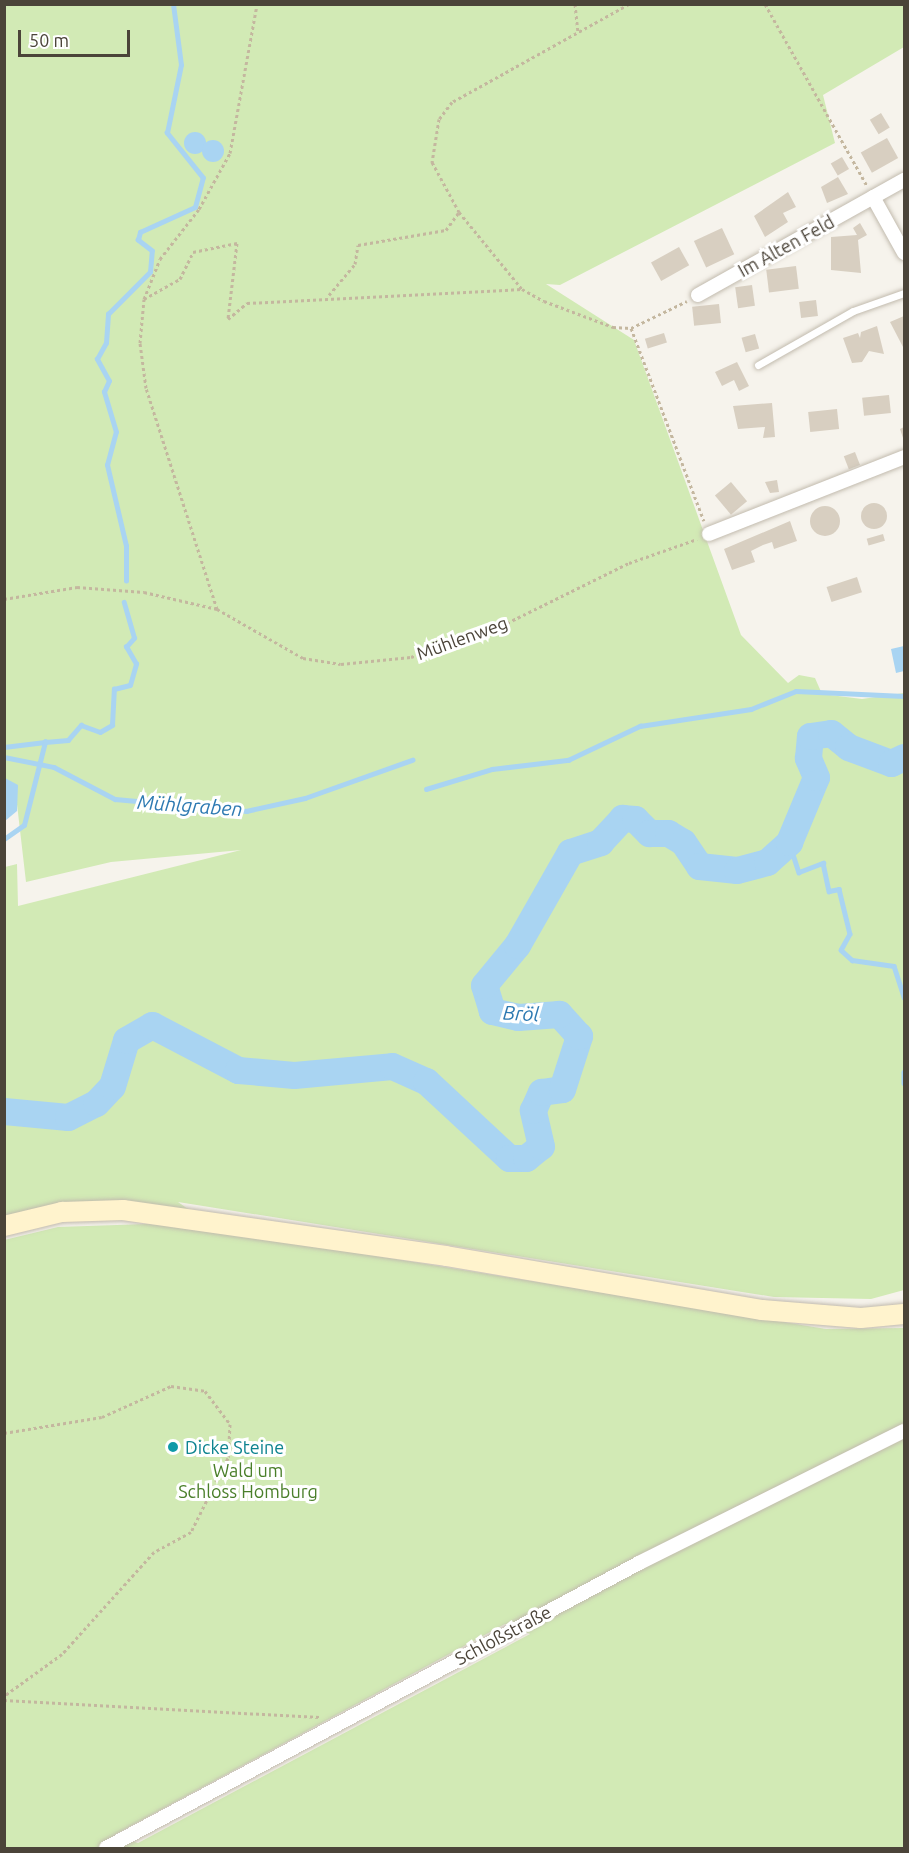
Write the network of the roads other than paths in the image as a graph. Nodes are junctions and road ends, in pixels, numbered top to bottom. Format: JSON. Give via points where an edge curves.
{"nodes":[{"id":1,"x":904,"y":180,"type":"edge"},
{"id":2,"x":873,"y":197,"type":"junction"},
{"id":3,"x":904,"y":253,"type":"edge"},
{"id":4,"x":904,"y":293,"type":"edge"},
{"id":5,"x":698,"y":295,"type":"road end"},
{"id":6,"x":758,"y":365,"type":"dead end"},
{"id":7,"x":904,"y":457,"type":"edge"},
{"id":8,"x":709,"y":534,"type":"road end"},
{"id":9,"x":4,"y":1226,"type":"edge"},
{"id":10,"x":904,"y":1314,"type":"edge"},
{"id":11,"x":904,"y":1431,"type":"edge"},
{"id":12,"x":106,"y":1848,"type":"edge"}],
"edges":[{"from":1,"to":2,"type":"street","name":"Im Alten Feld"},
{"from":2,"to":3,"type":"street"},
{"from":2,"to":5,"type":"street","name":"Im Alten Feld"},
{"from":4,"to":6,"type":"lane","via":[[853,311]]},
{"from":7,"to":8,"type":"street"},
{"from":9,"to":10,"type":"main road","via":[[62,1212],[135,1211],[411,1250],[762,1310],[861,1318]]},
{"from":11,"to":12,"type":"street","name":"Schloßstraße","via":[[344,1719]]}]}
